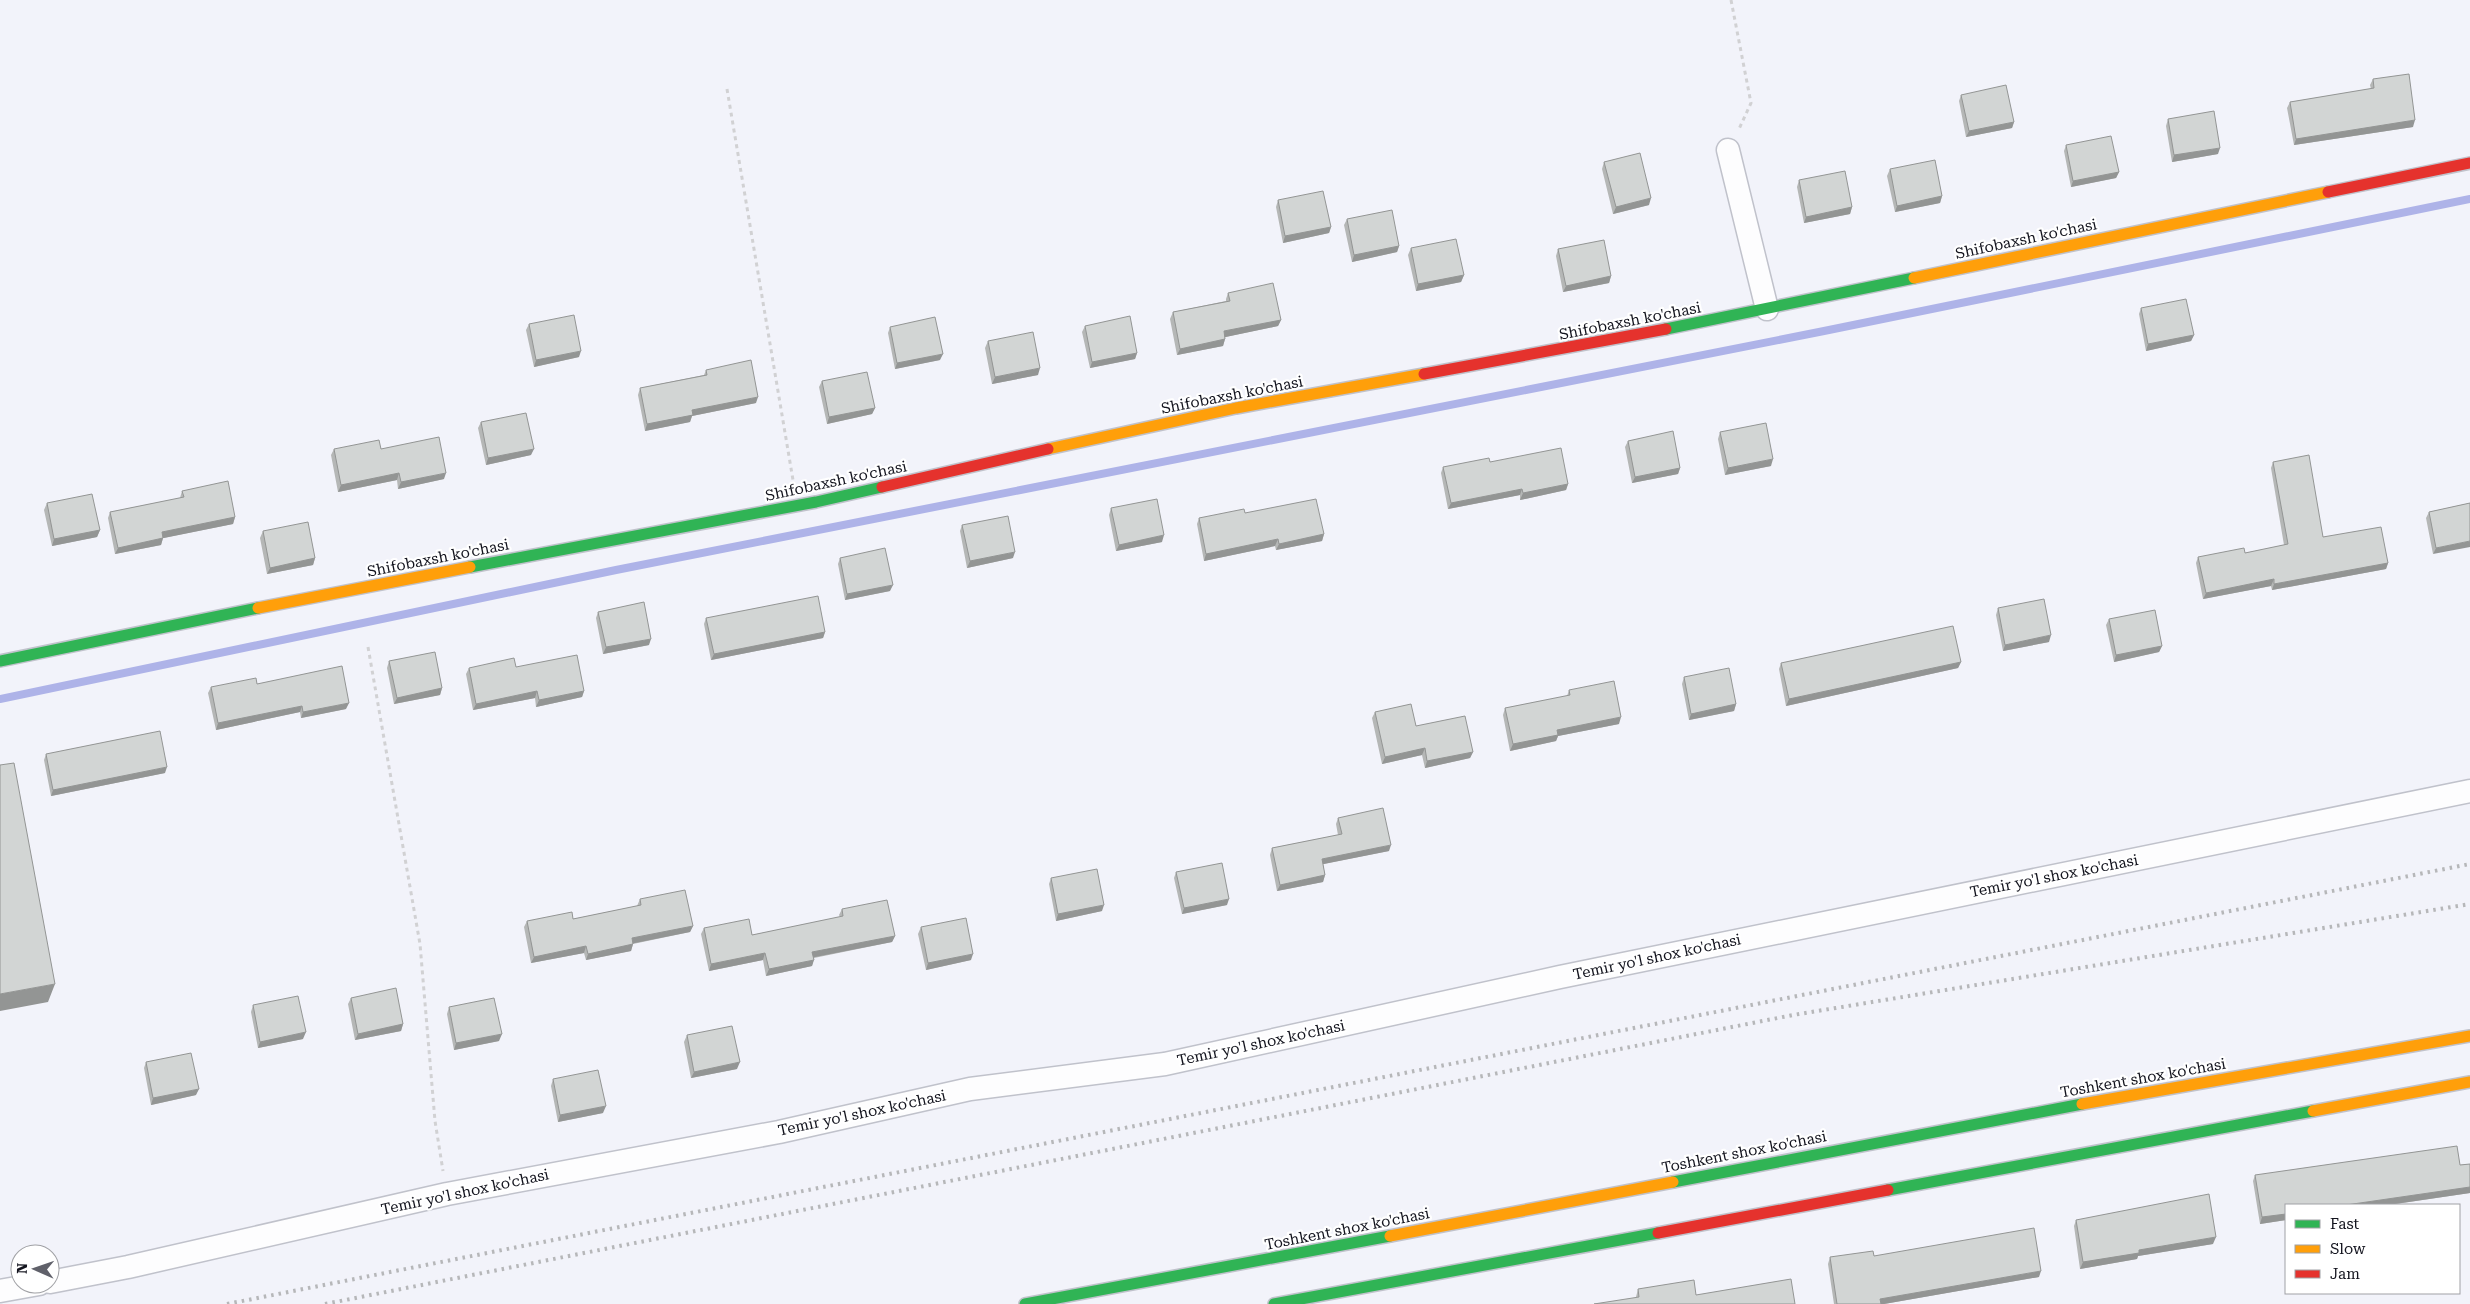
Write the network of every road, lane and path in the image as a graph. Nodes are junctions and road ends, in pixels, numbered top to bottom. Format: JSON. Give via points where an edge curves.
{"nodes":[{"id":1,"x":1731,"y":0,"type":"edge"},
{"id":2,"x":727,"y":89,"type":"dead end"},
{"id":3,"x":1728,"y":150,"type":"joint"},
{"id":4,"x":2470,"y":163,"type":"edge"},
{"id":5,"x":1767,"y":308,"type":"junction"},
{"id":6,"x":797,"y":506,"type":"junction"},
{"id":7,"x":368,"y":647,"type":"dead end"},
{"id":8,"x":0,"y":661,"type":"edge"},
{"id":9,"x":2470,"y":792,"type":"edge"},
{"id":10,"x":2470,"y":1036,"type":"edge"},
{"id":11,"x":2470,"y":1082,"type":"edge"},
{"id":12,"x":447,"y":1194,"type":"junction"},
{"id":13,"x":60,"y":1280,"type":"edge"},
{"id":14,"x":1025,"y":1304,"type":"edge"},
{"id":15,"x":1274,"y":1304,"type":"edge"}],
"edges":[{"from":1,"to":3,"type":"path","via":[[1751,103]]},
{"from":2,"to":6,"type":"path"},
{"from":3,"to":5,"type":"street"},
{"from":4,"to":5,"type":"main road","name":"Shifobaxsh ko'chasi"},
{"from":5,"to":6,"type":"main road","name":"Shifobaxsh ko'chasi","via":[[1485,364],[1236,408]]},
{"from":6,"to":8,"type":"main road","name":"Shifobaxsh ko'chasi","via":[[335,593]]},
{"from":7,"to":12,"type":"path","via":[[420,944],[435,1121]]},
{"from":9,"to":12,"type":"street","name":"Temir yo'l shox ko'chasi","via":[[1560,977],[1165,1064],[970,1089],[779,1132]]},
{"from":10,"to":14,"type":"main road","name":"Toshkent shox ko'chasi","via":[[1998,1119]]},
{"from":11,"to":15,"type":"main road"},
{"from":12,"to":13,"type":"street","name":"Temir yo'l shox ko'chasi"}]}
